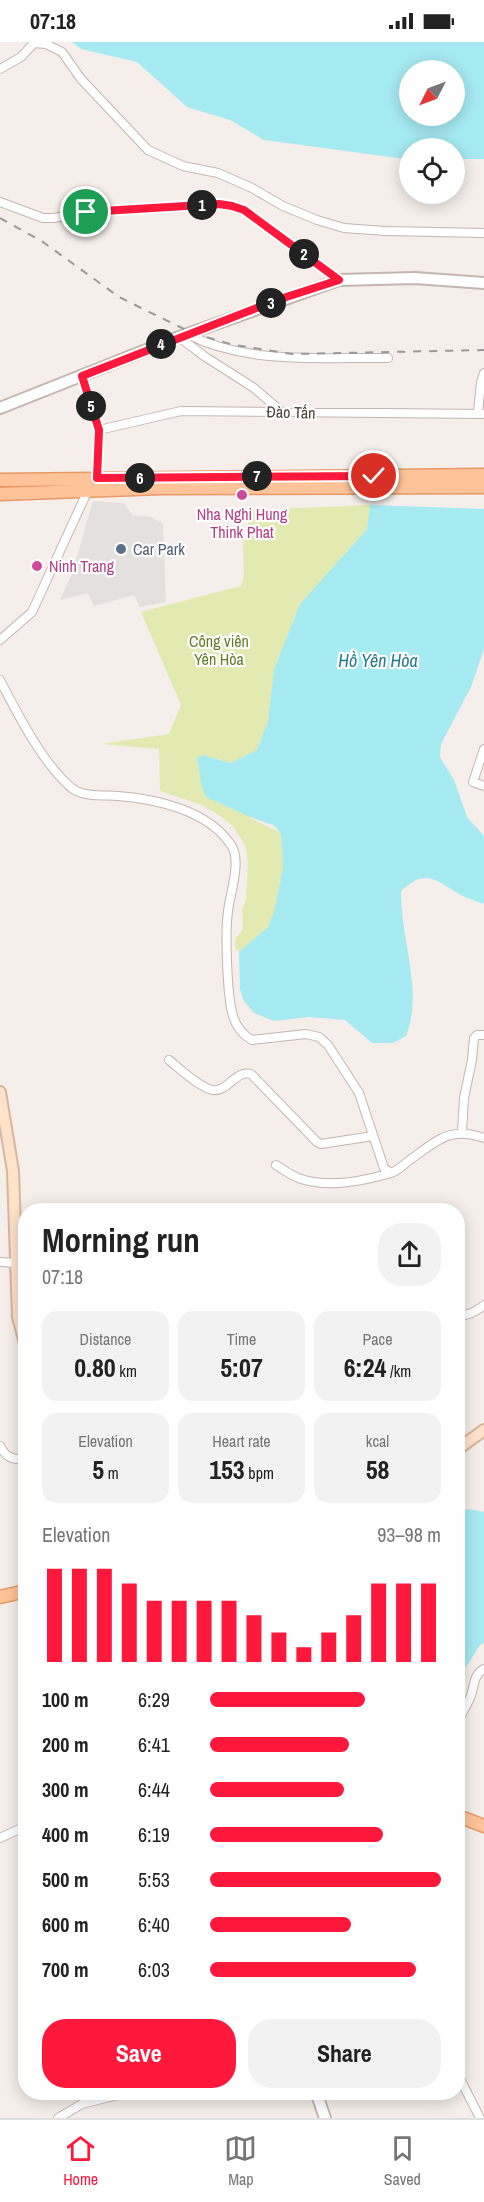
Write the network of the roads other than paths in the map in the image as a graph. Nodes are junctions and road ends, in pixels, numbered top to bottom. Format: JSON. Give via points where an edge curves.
{"nodes":[{"id":1,"x":0,"y":69,"type":"edge"},
{"id":2,"x":0,"y":202,"type":"edge"},
{"id":3,"x":484,"y":233,"type":"edge"},
{"id":4,"x":339,"y":280,"type":"junction"},
{"id":5,"x":484,"y":283,"type":"edge"},
{"id":6,"x":183,"y":336,"type":"junction"},
{"id":7,"x":388,"y":358,"type":"dead end"},
{"id":8,"x":484,"y":373,"type":"edge"},
{"id":9,"x":82,"y":376,"type":"junction"},
{"id":10,"x":0,"y":408,"type":"edge"},
{"id":11,"x":282,"y":412,"type":"junction"},
{"id":12,"x":481,"y":414,"type":"edge"},
{"id":13,"x":99,"y":430,"type":"junction"},
{"id":14,"x":484,"y":476,"type":"edge"},
{"id":15,"x":97,"y":478,"type":"junction"},
{"id":16,"x":0,"y":480,"type":"edge"},
{"id":17,"x":484,"y":487,"type":"edge"},
{"id":18,"x":88,"y":490,"type":"junction"},
{"id":19,"x":0,"y":494,"type":"edge"},
{"id":20,"x":0,"y":640,"type":"edge"},
{"id":21,"x":0,"y":680,"type":"edge"},
{"id":22,"x":484,"y":749,"type":"edge"},
{"id":23,"x":484,"y":786,"type":"edge"},
{"id":24,"x":484,"y":1035,"type":"edge"},
{"id":25,"x":169,"y":1060,"type":"dead end"},
{"id":26,"x":0,"y":1092,"type":"edge"},
{"id":27,"x":462,"y":1132,"type":"junction"},
{"id":28,"x":373,"y":1136,"type":"junction"},
{"id":29,"x":484,"y":1138,"type":"edge"},
{"id":30,"x":276,"y":1165,"type":"dead end"},
{"id":31,"x":391,"y":1173,"type":"junction"},
{"id":32,"x":0,"y":1262,"type":"edge"},
{"id":33,"x":15,"y":1263,"type":"junction"},
{"id":34,"x":484,"y":1305,"type":"edge"},
{"id":35,"x":465,"y":1315,"type":"edge"},
{"id":36,"x":18,"y":1317,"type":"edge"},
{"id":37,"x":484,"y":1430,"type":"edge"},
{"id":38,"x":465,"y":1445,"type":"edge"},
{"id":39,"x":0,"y":1446,"type":"edge"},
{"id":40,"x":18,"y":1459,"type":"edge"},
{"id":41,"x":18,"y":1593,"type":"edge"},
{"id":42,"x":0,"y":1597,"type":"edge"},
{"id":43,"x":484,"y":1669,"type":"edge"},
{"id":44,"x":465,"y":1709,"type":"edge"},
{"id":45,"x":465,"y":1819,"type":"edge"},
{"id":46,"x":484,"y":1826,"type":"edge"},
{"id":47,"x":18,"y":1830,"type":"edge"},
{"id":48,"x":0,"y":1838,"type":"edge"},
{"id":49,"x":465,"y":2089,"type":"edge"},
{"id":50,"x":98,"y":2100,"type":"edge"},
{"id":51,"x":319,"y":2100,"type":"edge"},
{"id":52,"x":58,"y":2118,"type":"edge"},
{"id":53,"x":325,"y":2118,"type":"edge"},
{"id":54,"x":480,"y":2118,"type":"edge"}],
"edges":[{"from":1,"to":3,"type":"street","via":[[34,44],[46,44],[62,52],[81,79],[148,150],[183,166],[218,173],[317,220],[344,228]]},
{"from":2,"to":4,"type":"street","via":[[46,218],[86,212],[232,206],[244,210]]},
{"from":4,"to":5,"type":"street","via":[[415,278]]},
{"from":4,"to":6,"type":"street"},
{"from":6,"to":7,"type":"street","via":[[264,355]]},
{"from":6,"to":9,"type":"street"},
{"from":6,"to":11,"type":"street","via":[[204,356],[254,388]]},
{"from":8,"to":12,"type":"street"},
{"from":9,"to":10,"type":"street"},
{"from":9,"to":13,"type":"street"},
{"from":11,"to":12,"type":"street","name":"Đào Tấn"},
{"from":11,"to":13,"type":"street","name":"Đào Tấn","via":[[181,411]]},
{"from":13,"to":15,"type":"street"},
{"from":14,"to":15,"type":"main road"},
{"from":15,"to":16,"type":"main road"},
{"from":17,"to":18,"type":"main road"},
{"from":18,"to":19,"type":"main road"},
{"from":18,"to":20,"type":"street","via":[[32,612]]},
{"from":21,"to":28,"type":"street","via":[[29,733],[75,791],[170,806],[205,820],[225,836],[235,856],[227,934],[230,1001],[236,1023],[252,1040],[306,1034],[319,1037],[359,1093]]},
{"from":22,"to":23,"type":"street","via":[[473,782]]},
{"from":24,"to":27,"type":"street","via":[[474,1038]]},
{"from":25,"to":28,"type":"street","via":[[213,1090],[251,1074],[317,1142]]},
{"from":26,"to":33,"type":"main road","via":[[13,1171]]},
{"from":27,"to":29,"type":"street"},
{"from":27,"to":31,"type":"street","via":[[447,1135]]},
{"from":28,"to":31,"type":"street","via":[[384,1168]]},
{"from":30,"to":31,"type":"street","via":[[303,1180],[326,1183],[372,1179]]},
{"from":32,"to":33,"type":"street"},
{"from":33,"to":36,"type":"main road"},
{"from":34,"to":35,"type":"street"},
{"from":37,"to":38,"type":"main road"},
{"from":39,"to":40,"type":"street","via":[[10,1459]]},
{"from":41,"to":42,"type":"main road"},
{"from":43,"to":44,"type":"street","via":[[474,1682]]},
{"from":45,"to":46,"type":"main road"},
{"from":47,"to":48,"type":"street"},
{"from":49,"to":54,"type":"street"},
{"from":50,"to":52,"type":"street"},
{"from":51,"to":53,"type":"street"}]}
